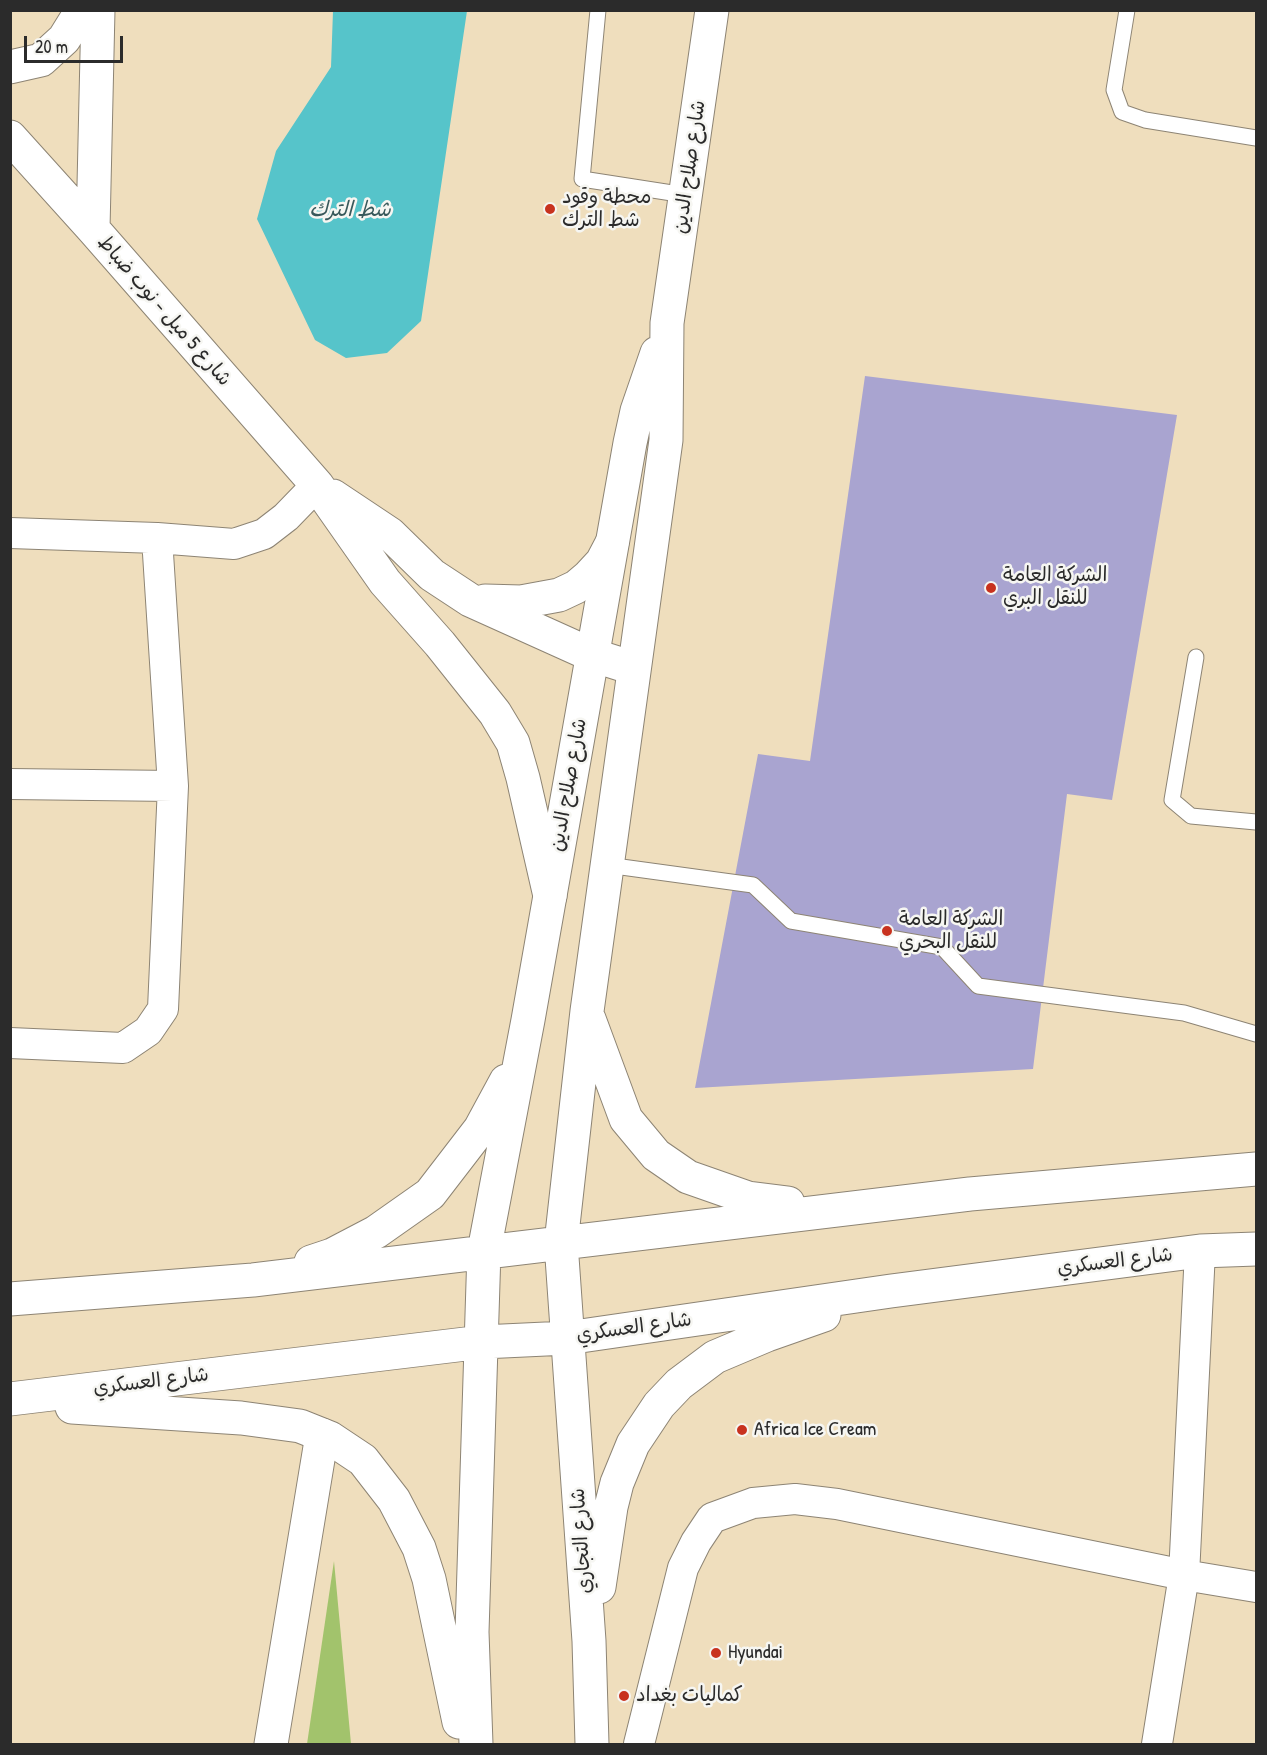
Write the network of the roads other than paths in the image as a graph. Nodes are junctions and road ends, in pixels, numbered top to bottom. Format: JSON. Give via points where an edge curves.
{"nodes":[{"id":1,"x":82,"y":10,"type":"edge"},
{"id":2,"x":98,"y":10,"type":"edge"},
{"id":3,"x":598,"y":10,"type":"edge"},
{"id":4,"x":712,"y":10,"type":"edge"},
{"id":5,"x":1127,"y":10,"type":"edge"},
{"id":6,"x":10,"y":67,"type":"edge"},
{"id":7,"x":10,"y":137,"type":"edge"},
{"id":8,"x":1257,"y":138,"type":"edge"},
{"id":9,"x":686,"y":195,"type":"junction"},
{"id":10,"x":93,"y":229,"type":"junction"},
{"id":11,"x":667,"y":323,"type":"junction"},
{"id":12,"x":317,"y":485,"type":"junction"},
{"id":13,"x":10,"y":534,"type":"edge"},
{"id":14,"x":157,"y":538,"type":"junction"},
{"id":15,"x":612,"y":543,"type":"junction"},
{"id":16,"x":470,"y":600,"type":"junction"},
{"id":17,"x":592,"y":655,"type":"junction"},
{"id":18,"x":1196,"y":657,"type":"dead end"},
{"id":19,"x":633,"y":668,"type":"junction"},
{"id":20,"x":10,"y":784,"type":"edge"},
{"id":21,"x":173,"y":786,"type":"junction"},
{"id":22,"x":1257,"y":822,"type":"edge"},
{"id":23,"x":606,"y":865,"type":"junction"},
{"id":24,"x":550,"y":896,"type":"junction"},
{"id":25,"x":586,"y":1011,"type":"junction"},
{"id":26,"x":528,"y":1020,"type":"junction"},
{"id":27,"x":1257,"y":1034,"type":"edge"},
{"id":28,"x":10,"y":1043,"type":"edge"},
{"id":29,"x":1257,"y":1169,"type":"edge"},
{"id":30,"x":969,"y":1194,"type":"junction"},
{"id":31,"x":561,"y":1243,"type":"junction"},
{"id":32,"x":1257,"y":1249,"type":"edge"},
{"id":33,"x":484,"y":1251,"type":"junction"},
{"id":34,"x":1200,"y":1251,"type":"junction"},
{"id":35,"x":253,"y":1280,"type":"junction"},
{"id":36,"x":891,"y":1291,"type":"junction"},
{"id":37,"x":10,"y":1299,"type":"edge"},
{"id":38,"x":567,"y":1338,"type":"junction"},
{"id":39,"x":482,"y":1342,"type":"junction"},
{"id":40,"x":10,"y":1401,"type":"edge"},
{"id":41,"x":322,"y":1434,"type":"junction"},
{"id":42,"x":1184,"y":1575,"type":"junction"},
{"id":43,"x":1257,"y":1587,"type":"edge"},
{"id":44,"x":589,"y":1651,"type":"junction"},
{"id":45,"x":271,"y":1744,"type":"edge"},
{"id":46,"x":464,"y":1744,"type":"edge"},
{"id":47,"x":476,"y":1744,"type":"edge"},
{"id":48,"x":592,"y":1744,"type":"edge"},
{"id":49,"x":639,"y":1744,"type":"edge"},
{"id":50,"x":1157,"y":1744,"type":"edge"}],
"edges":[{"from":1,"to":6,"type":"main road","via":[[64,39],[40,60]]},
{"from":2,"to":10,"type":"main road"},
{"from":3,"to":9,"type":"lane","via":[[582,179]]},
{"from":4,"to":9,"type":"main road","name":"شارع صلاح الدين"},
{"from":5,"to":8,"type":"lane","via":[[1114,90],[1122,112],[1144,120]]},
{"from":7,"to":10,"type":"main road","name":"شارع 5 ميل - نوب ضباط"},
{"from":9,"to":11,"type":"main road","name":"شارع صلاح الدين"},
{"from":10,"to":12,"type":"main road","name":"شارع 5 ميل - نوب ضباط"},
{"from":11,"to":15,"type":"main road","name":"شارع صلاح الدين","via":[[637,411]]},
{"from":11,"to":19,"type":"main road","name":"شارع صلاح الدين","via":[[666,440]]},
{"from":12,"to":14,"type":"street","via":[[264,534],[234,544]]},
{"from":12,"to":16,"type":"main road","via":[[390,534],[432,575]]},
{"from":12,"to":24,"type":"main road","via":[[384,582],[440,644],[488,704],[513,743]]},
{"from":13,"to":14,"type":"street"},
{"from":14,"to":21,"type":"street"},
{"from":15,"to":16,"type":"main road","via":[[589,576],[559,595],[521,602]]},
{"from":15,"to":17,"type":"main road","name":"شارع صلاح الدين"},
{"from":16,"to":17,"type":"main road"},
{"from":17,"to":19,"type":"main road"},
{"from":17,"to":24,"type":"main road","name":"شارع صلاح الدين"},
{"from":18,"to":22,"type":"lane","via":[[1172,800],[1191,816]]},
{"from":19,"to":23,"type":"main road","name":"شارع صلاح الدين"},
{"from":20,"to":21,"type":"street"},
{"from":21,"to":28,"type":"street","via":[[163,1009],[148,1031],[123,1048]]},
{"from":23,"to":25,"type":"main road","name":"شارع صلاح الدين"},
{"from":23,"to":27,"type":"lane","via":[[753,885],[790,921],[942,947],[978,986],[1184,1013]]},
{"from":24,"to":26,"type":"main road","name":"شارع صلاح الدين"},
{"from":25,"to":30,"type":"main road","via":[[626,1119],[657,1155],[688,1177],[748,1198],[808,1205]]},
{"from":25,"to":31,"type":"main road","name":"شارع صلاح الدين"},
{"from":26,"to":33,"type":"main road","name":"شارع صلاح الدين"},
{"from":26,"to":35,"type":"main road","via":[[504,1086],[480,1129],[430,1194],[376,1232],[332,1256]]},
{"from":29,"to":30,"type":"main road"},
{"from":30,"to":31,"type":"main road"},
{"from":31,"to":33,"type":"main road"},
{"from":31,"to":38,"type":"main road","name":"شارع التجاري"},
{"from":32,"to":34,"type":"main road","name":"شارع العسكري"},
{"from":33,"to":35,"type":"main road"},
{"from":33,"to":39,"type":"main road","name":"شارع صلاح الدين"},
{"from":34,"to":36,"type":"main road","name":"شارع العسكري"},
{"from":34,"to":42,"type":"street"},
{"from":35,"to":37,"type":"main road"},
{"from":36,"to":38,"type":"main road","name":"شارع العسكري"},
{"from":36,"to":44,"type":"main road","via":[[715,1357],[659,1405],[633,1444],[610,1507]]},
{"from":38,"to":39,"type":"main road","name":"شارع العسكري"},
{"from":38,"to":44,"type":"main road","name":"شارع التجاري"},
{"from":39,"to":40,"type":"main road","name":"شارع العسكري"},
{"from":39,"to":47,"type":"main road","via":[[472,1632]]},
{"from":40,"to":41,"type":"main road","via":[[241,1418],[300,1426]]},
{"from":41,"to":45,"type":"main road"},
{"from":41,"to":46,"type":"main road","via":[[363,1460],[394,1500],[419,1548]]},
{"from":42,"to":43,"type":"street"},
{"from":42,"to":49,"type":"street","via":[[837,1504],[795,1499],[732,1509],[712,1518],[683,1568]]},
{"from":42,"to":50,"type":"street"},
{"from":44,"to":48,"type":"main road","name":"شارع التجاري"}]}
